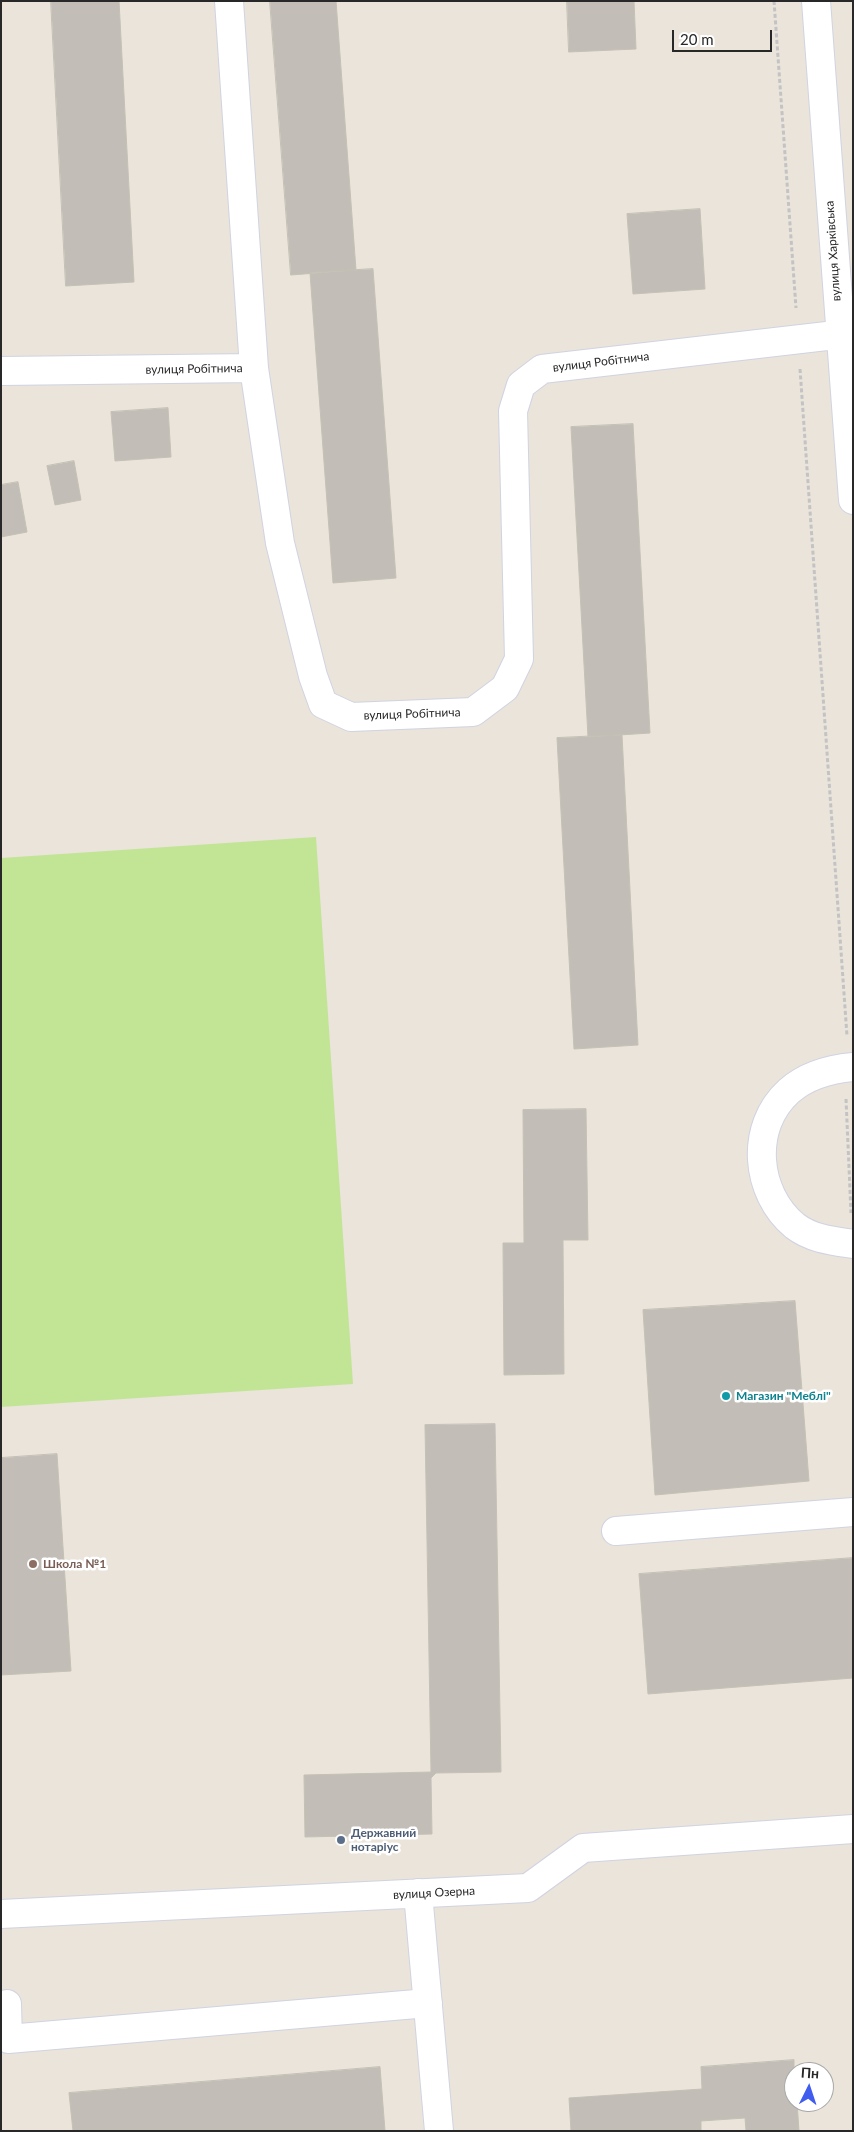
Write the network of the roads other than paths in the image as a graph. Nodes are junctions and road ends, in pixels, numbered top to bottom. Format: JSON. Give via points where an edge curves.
{"nodes":[{"id":1,"x":229,"y":1,"type":"edge"},
{"id":2,"x":816,"y":1,"type":"edge"},
{"id":3,"x":846,"y":334,"type":"edge"},
{"id":4,"x":254,"y":368,"type":"junction"},
{"id":5,"x":1,"y":371,"type":"edge"},
{"id":6,"x":853,"y":500,"type":"edge"},
{"id":7,"x":849,"y":1068,"type":"edge"},
{"id":8,"x":853,"y":1244,"type":"edge"},
{"id":9,"x":853,"y":1512,"type":"edge"},
{"id":10,"x":616,"y":1531,"type":"dead end"},
{"id":11,"x":853,"y":1830,"type":"edge"},
{"id":12,"x":418,"y":1893,"type":"junction"},
{"id":13,"x":1,"y":1914,"type":"edge"},
{"id":14,"x":428,"y":2003,"type":"junction"},
{"id":15,"x":7,"y":2004,"type":"dead end"},
{"id":16,"x":439,"y":2131,"type":"edge"}],
"edges":[{"from":1,"to":4,"type":"street"},
{"from":2,"to":3,"type":"street","name":"вулиця Харківська"},
{"from":3,"to":4,"type":"street","name":"вулиця Робітнича","via":[[542,369],[521,385],[513,411],[518,659],[505,688],[473,712],[351,717],[323,704],[280,542]]},
{"from":3,"to":6,"type":"street","name":"вулиця Харківська"},
{"from":4,"to":5,"type":"street","name":"вулиця Робітнича"},
{"from":7,"to":8,"type":"street","via":[[815,1075],[789,1091],[770,1116],[761,1144],[763,1175],[775,1204],[796,1226],[823,1240]]},
{"from":9,"to":10,"type":"street"},
{"from":11,"to":12,"type":"street","name":"вулиця Озерна","via":[[584,1848],[528,1888]]},
{"from":12,"to":13,"type":"street","name":"вулиця Озерна"},
{"from":12,"to":14,"type":"street"},
{"from":14,"to":15,"type":"street","via":[[8,2039]]},
{"from":14,"to":16,"type":"street"}]}
